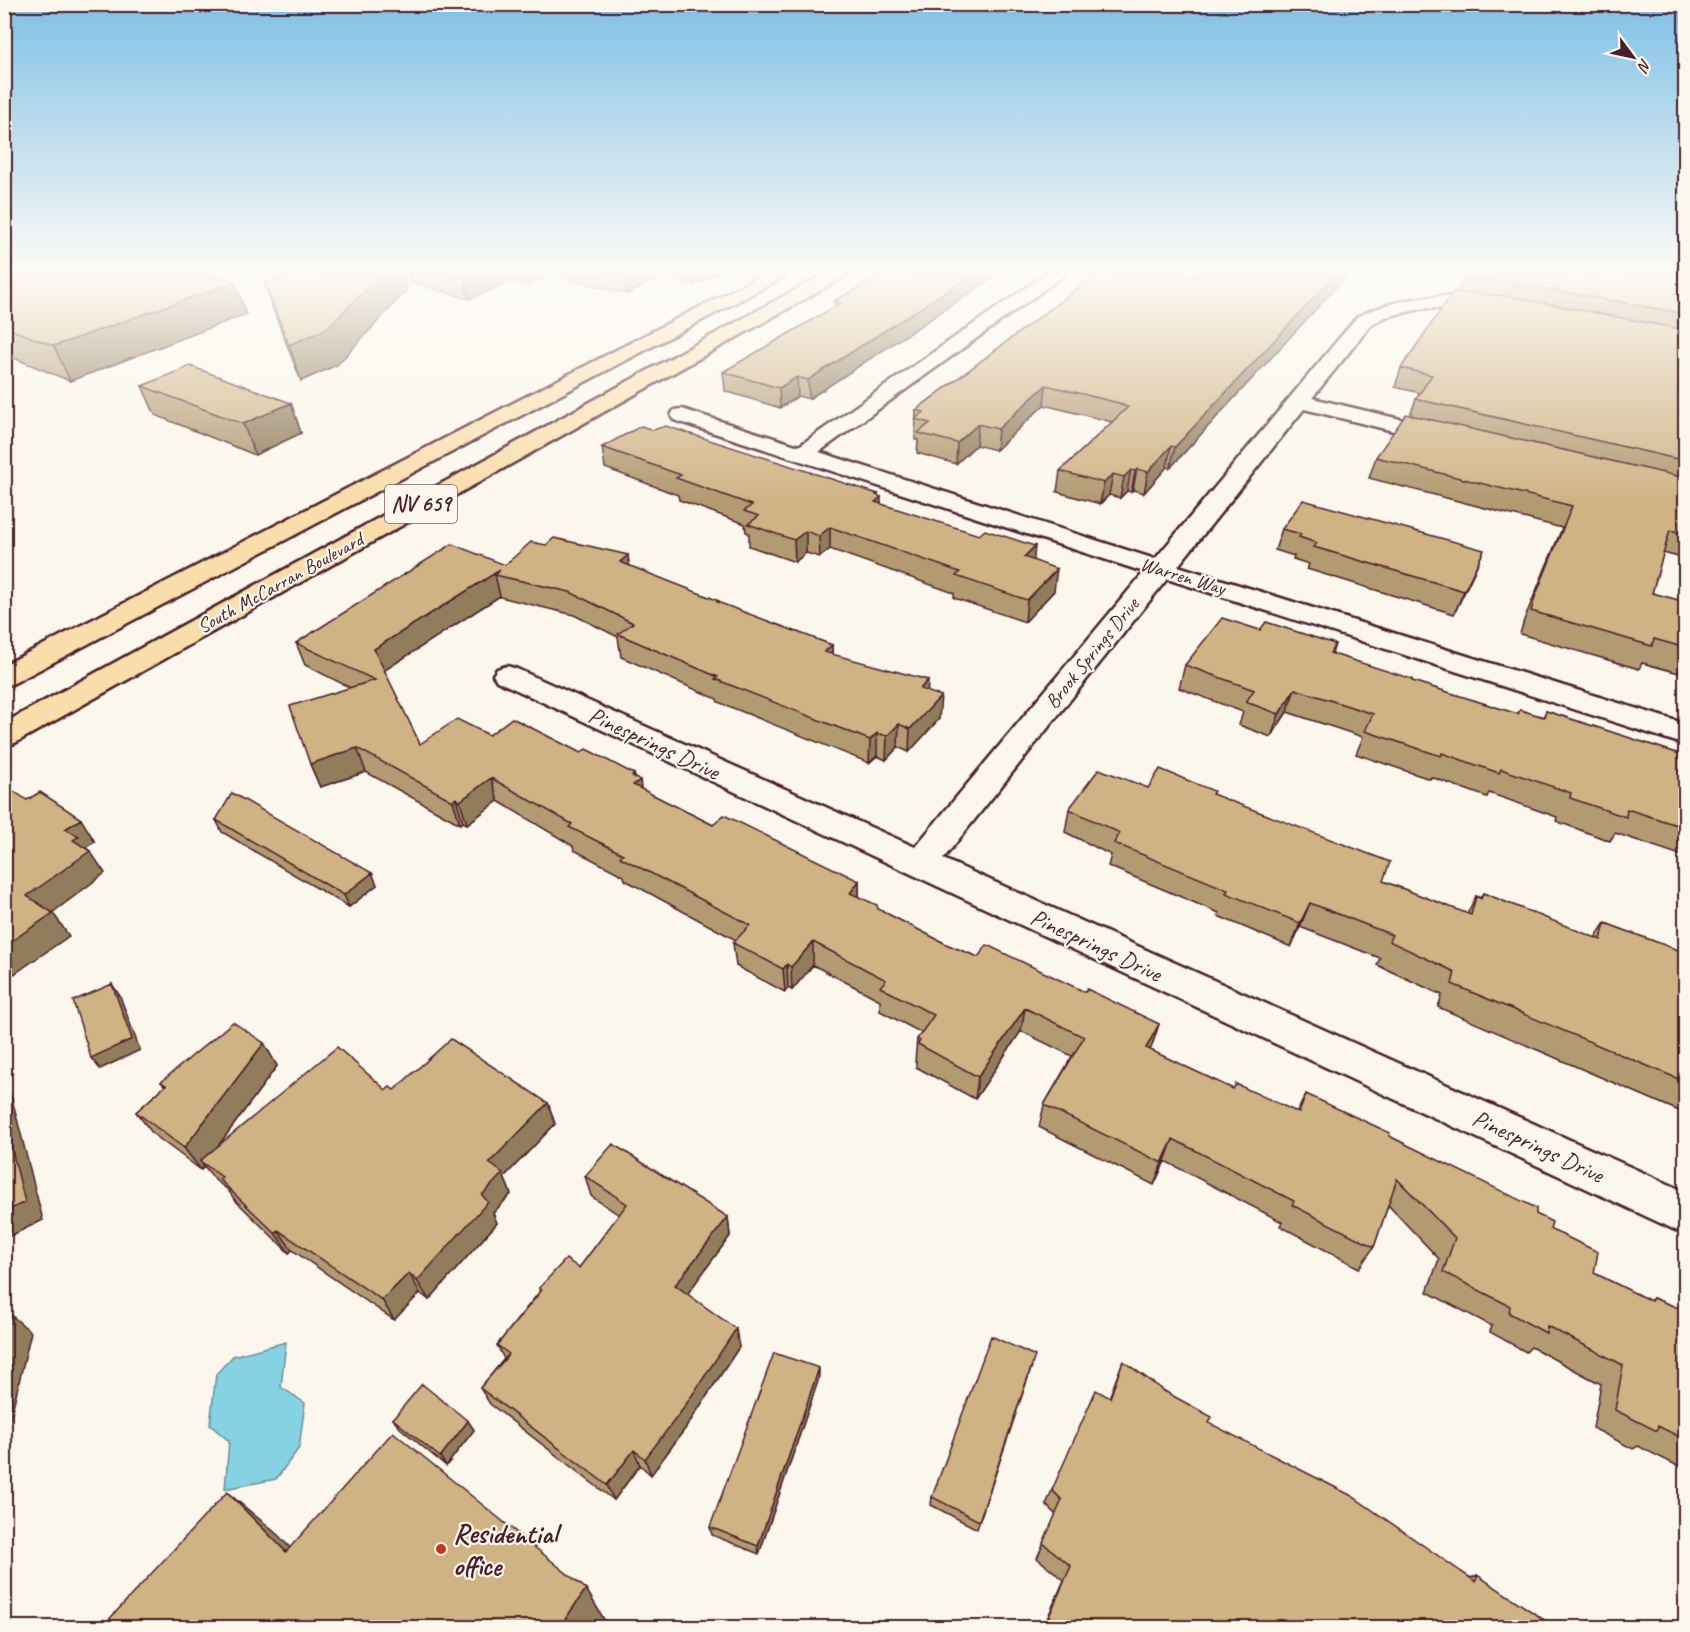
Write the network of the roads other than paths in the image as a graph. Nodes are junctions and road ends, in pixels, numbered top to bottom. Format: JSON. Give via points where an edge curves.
{"nodes":[{"id":1,"x":633,"y":349,"type":"edge"},
{"id":2,"x":701,"y":349,"type":"edge"},
{"id":3,"x":950,"y":349,"type":"edge"},
{"id":4,"x":1341,"y":349,"type":"edge"},
{"id":5,"x":538,"y":399,"type":"junction"},
{"id":6,"x":1298,"y":401,"type":"junction"},
{"id":7,"x":682,"y":415,"type":"dead end"},
{"id":8,"x":1467,"y":442,"type":"edge"},
{"id":9,"x":802,"y":454,"type":"junction"},
{"id":10,"x":1161,"y":569,"type":"junction"},
{"id":11,"x":278,"y":584,"type":"junction"},
{"id":12,"x":507,"y":675,"type":"dead end"},
{"id":13,"x":4,"y":677,"type":"edge"},
{"id":14,"x":1686,"y":735,"type":"edge"},
{"id":15,"x":4,"y":736,"type":"edge"},
{"id":16,"x":920,"y":864,"type":"junction"},
{"id":17,"x":1686,"y":1214,"type":"edge"}],
"edges":[{"from":1,"to":5,"type":"main road","name":"South McCarran Boulevard","number":"NV 659"},
{"from":2,"to":11,"type":"main road","name":"South McCarran Boulevard","number":"NV 659"},
{"from":3,"to":9,"type":"street"},
{"from":4,"to":6,"type":"street","name":"Brook Springs Drive"},
{"from":5,"to":11,"type":"main road","via":[[540,413],[536,420],[344,525],[327,536]]},
{"from":5,"to":13,"type":"main road","name":"South McCarran Boulevard","number":"NV 659"},
{"from":6,"to":8,"type":"street"},
{"from":6,"to":10,"type":"street","name":"Brook Springs Drive"},
{"from":7,"to":9,"type":"street","name":"Warren Way"},
{"from":9,"to":10,"type":"street","name":"Warren Way"},
{"from":10,"to":14,"type":"street","name":"Warren Way"},
{"from":10,"to":16,"type":"street","name":"Brook Springs Drive"},
{"from":11,"to":15,"type":"main road","name":"South McCarran Boulevard","number":"NV 659"},
{"from":12,"to":16,"type":"street","name":"Pinesprings Drive"},
{"from":16,"to":17,"type":"street","name":"Pinesprings Drive"}]}
